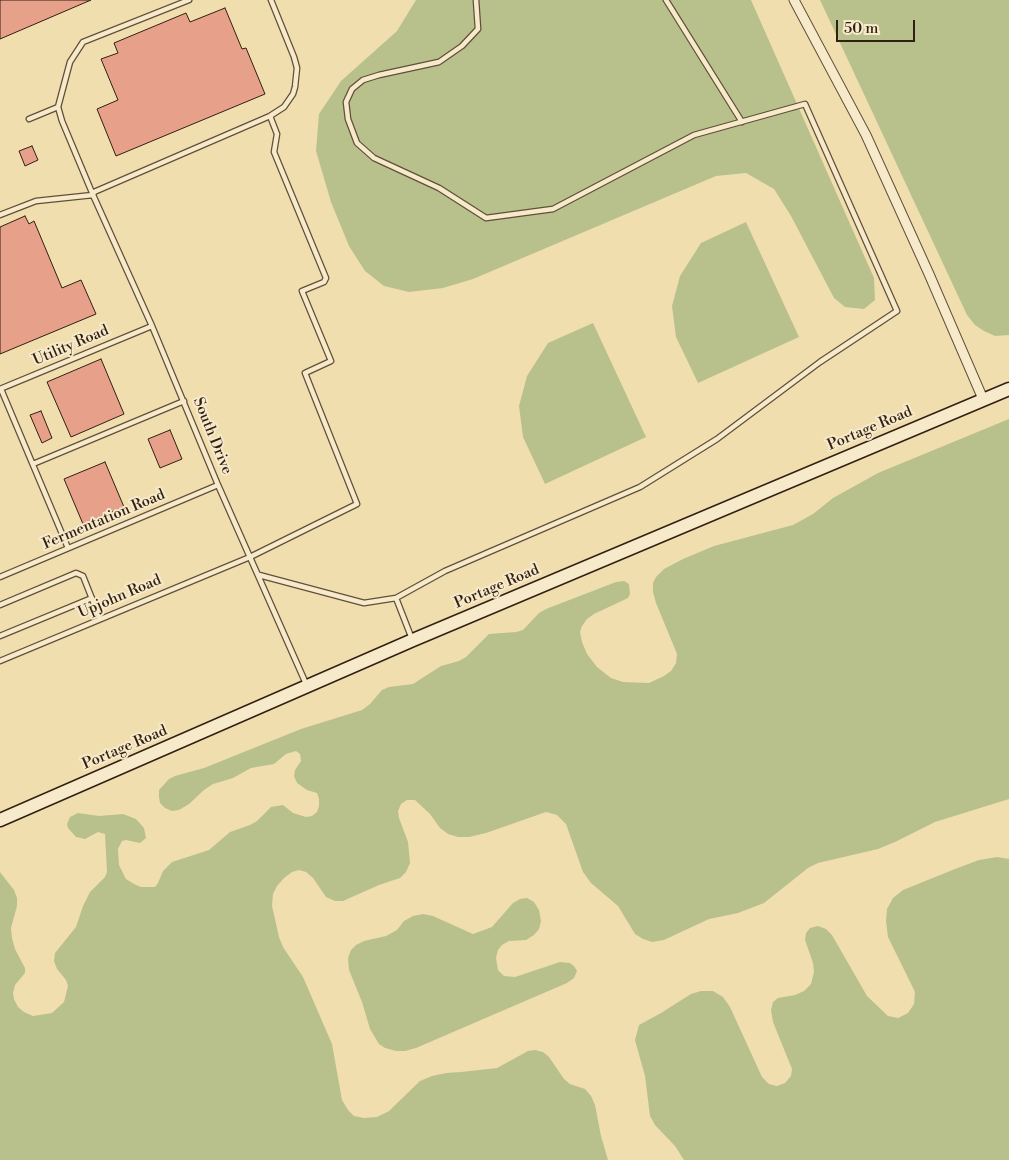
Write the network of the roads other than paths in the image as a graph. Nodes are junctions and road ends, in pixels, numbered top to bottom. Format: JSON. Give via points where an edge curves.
{"nodes":[{"id":1,"x":189,"y":0,"type":"edge"},
{"id":2,"x":271,"y":0,"type":"edge"},
{"id":3,"x":476,"y":0,"type":"edge"},
{"id":4,"x":666,"y":0,"type":"edge"},
{"id":5,"x":794,"y":0,"type":"edge"},
{"id":6,"x":58,"y":107,"type":"junction"},
{"id":7,"x":270,"y":116,"type":"junction"},
{"id":8,"x":29,"y":119,"type":"dead end"},
{"id":9,"x":742,"y":122,"type":"junction"},
{"id":10,"x":93,"y":195,"type":"junction"},
{"id":11,"x":0,"y":215,"type":"edge"},
{"id":12,"x":152,"y":326,"type":"junction"},
{"id":13,"x":0,"y":389,"type":"edge"},
{"id":14,"x":1009,"y":389,"type":"edge"},
{"id":15,"x":983,"y":399,"type":"junction"},
{"id":16,"x":184,"y":401,"type":"junction"},
{"id":17,"x":33,"y":464,"type":"junction"},
{"id":18,"x":218,"y":485,"type":"junction"},
{"id":19,"x":68,"y":548,"type":"junction"},
{"id":20,"x":250,"y":557,"type":"junction"},
{"id":21,"x":259,"y":575,"type":"junction"},
{"id":22,"x":0,"y":577,"type":"edge"},
{"id":23,"x":92,"y":598,"type":"junction"},
{"id":24,"x":396,"y":598,"type":"junction"},
{"id":25,"x":0,"y":605,"type":"edge"},
{"id":26,"x":100,"y":619,"type":"junction"},
{"id":27,"x":0,"y":636,"type":"edge"},
{"id":28,"x":413,"y":640,"type":"junction"},
{"id":29,"x":0,"y":661,"type":"edge"},
{"id":30,"x":308,"y":687,"type":"junction"},
{"id":31,"x":0,"y":820,"type":"edge"}],
"edges":[{"from":1,"to":6,"type":"lane","via":[[83,42],[70,62]]},
{"from":2,"to":7,"type":"lane","via":[[294,57],[297,77],[293,94],[284,107]]},
{"from":3,"to":9,"type":"lane","via":[[478,29],[462,46],[439,62],[363,80],[352,89],[346,102],[348,119],[358,143],[374,158],[439,188],[486,218],[552,209],[694,135]]},
{"from":4,"to":9,"type":"lane"},
{"from":5,"to":15,"type":"street","via":[[866,135]]},
{"from":6,"to":8,"type":"lane"},
{"from":6,"to":10,"type":"lane","name":"South Drive"},
{"from":7,"to":10,"type":"lane"},
{"from":7,"to":20,"type":"lane","name":"Upjohn Road","via":[[277,134],[274,152],[326,278],[324,282],[302,291],[331,361],[305,373],[356,504]]},
{"from":9,"to":24,"type":"lane","via":[[805,104],[897,311],[820,362],[717,439],[640,487],[445,571]]},
{"from":10,"to":11,"type":"lane","via":[[36,200]]},
{"from":10,"to":12,"type":"lane","name":"South Drive"},
{"from":12,"to":13,"type":"lane","name":"Utility Road"},
{"from":12,"to":16,"type":"lane","name":"South Drive"},
{"from":13,"to":17,"type":"lane"},
{"from":14,"to":15,"type":"main road","name":"Portage Road"},
{"from":15,"to":28,"type":"main road","name":"Portage Road"},
{"from":16,"to":17,"type":"lane"},
{"from":16,"to":18,"type":"lane","name":"South Drive"},
{"from":17,"to":19,"type":"lane"},
{"from":18,"to":19,"type":"lane","name":"Fermentation Road"},
{"from":18,"to":20,"type":"lane","name":"South Drive"},
{"from":19,"to":22,"type":"lane","name":"Fermentation Road"},
{"from":20,"to":21,"type":"lane","name":"South Drive"},
{"from":20,"to":26,"type":"lane","name":"Upjohn Road"},
{"from":21,"to":24,"type":"lane","via":[[364,603]]},
{"from":21,"to":30,"type":"lane","name":"South Drive"},
{"from":23,"to":25,"type":"lane","via":[[83,576],[76,573]]},
{"from":23,"to":26,"type":"lane"},
{"from":23,"to":27,"type":"lane"},
{"from":24,"to":28,"type":"lane"},
{"from":26,"to":29,"type":"lane","name":"Upjohn Road"},
{"from":28,"to":30,"type":"main road","name":"Portage Road"},
{"from":30,"to":31,"type":"main road","name":"Portage Road"}]}
